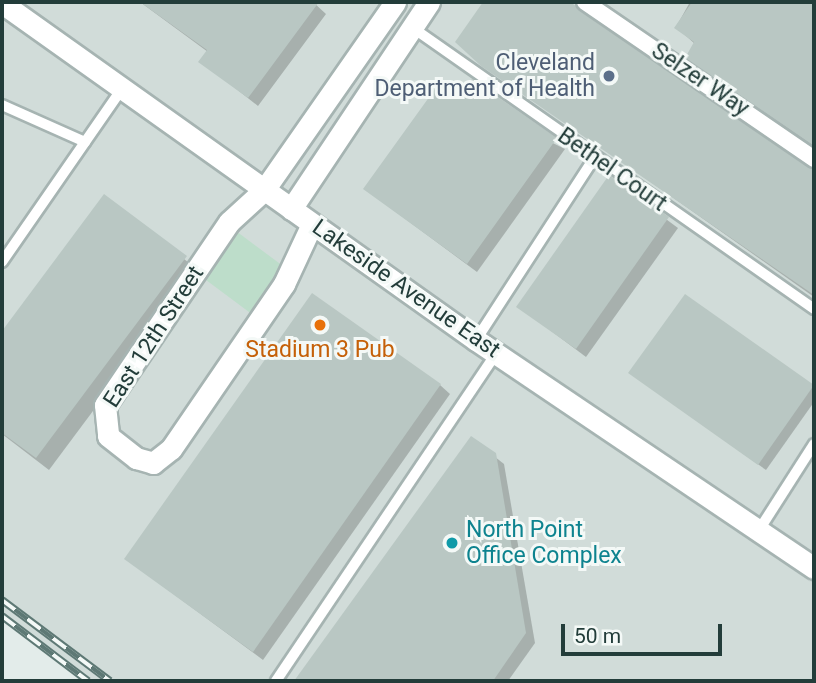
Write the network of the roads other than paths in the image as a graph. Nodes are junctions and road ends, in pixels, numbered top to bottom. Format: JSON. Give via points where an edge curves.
{"nodes":[{"id":1,"x":395,"y":2,"type":"edge"},
{"id":2,"x":429,"y":2,"type":"edge"},
{"id":3,"x":585,"y":2,"type":"edge"},
{"id":4,"x":2,"y":3,"type":"edge"},
{"id":5,"x":413,"y":28,"type":"junction"},
{"id":6,"x":121,"y":90,"type":"junction"},
{"id":7,"x":2,"y":105,"type":"edge"},
{"id":8,"x":85,"y":142,"type":"junction"},
{"id":9,"x":594,"y":158,"type":"junction"},
{"id":10,"x":814,"y":159,"type":"edge"},
{"id":11,"x":264,"y":190,"type":"junction"},
{"id":12,"x":291,"y":209,"type":"junction"},
{"id":13,"x":312,"y":224,"type":"junction"},
{"id":14,"x":2,"y":262,"type":"edge"},
{"id":15,"x":814,"y":309,"type":"edge"},
{"id":16,"x":476,"y":340,"type":"junction"},
{"id":17,"x":496,"y":353,"type":"junction"},
{"id":18,"x":814,"y":444,"type":"edge"},
{"id":19,"x":759,"y":530,"type":"junction"},
{"id":20,"x":814,"y":568,"type":"edge"},
{"id":21,"x":275,"y":681,"type":"edge"}],
"edges":[{"from":1,"to":11,"type":"street","name":"East 12th Street"},
{"from":2,"to":5,"type":"street"},
{"from":3,"to":10,"type":"street","name":"Selzer Way"},
{"from":4,"to":6,"type":"street","name":"Lakeside Avenue East"},
{"from":5,"to":9,"type":"lane","name":"Bethel Court"},
{"from":5,"to":12,"type":"street"},
{"from":6,"to":8,"type":"lane"},
{"from":6,"to":11,"type":"street","name":"Lakeside Avenue East"},
{"from":7,"to":8,"type":"lane"},
{"from":8,"to":14,"type":"lane"},
{"from":9,"to":15,"type":"lane","name":"Bethel Court"},
{"from":9,"to":16,"type":"lane"},
{"from":11,"to":12,"type":"street","name":"Lakeside Avenue East"},
{"from":11,"to":13,"type":"street","name":"East 12th Street","via":[[229,222],[105,405],[108,436],[136,458],[153,463],[171,449],[284,284]]},
{"from":12,"to":13,"type":"street","name":"Lakeside Avenue East"},
{"from":13,"to":16,"type":"street","name":"Lakeside Avenue East"},
{"from":16,"to":17,"type":"street","name":"Lakeside Avenue East"},
{"from":17,"to":19,"type":"street","name":"Lakeside Avenue East"},
{"from":17,"to":21,"type":"lane"},
{"from":18,"to":19,"type":"lane"},
{"from":19,"to":20,"type":"street","name":"Lakeside Avenue East"}]}
